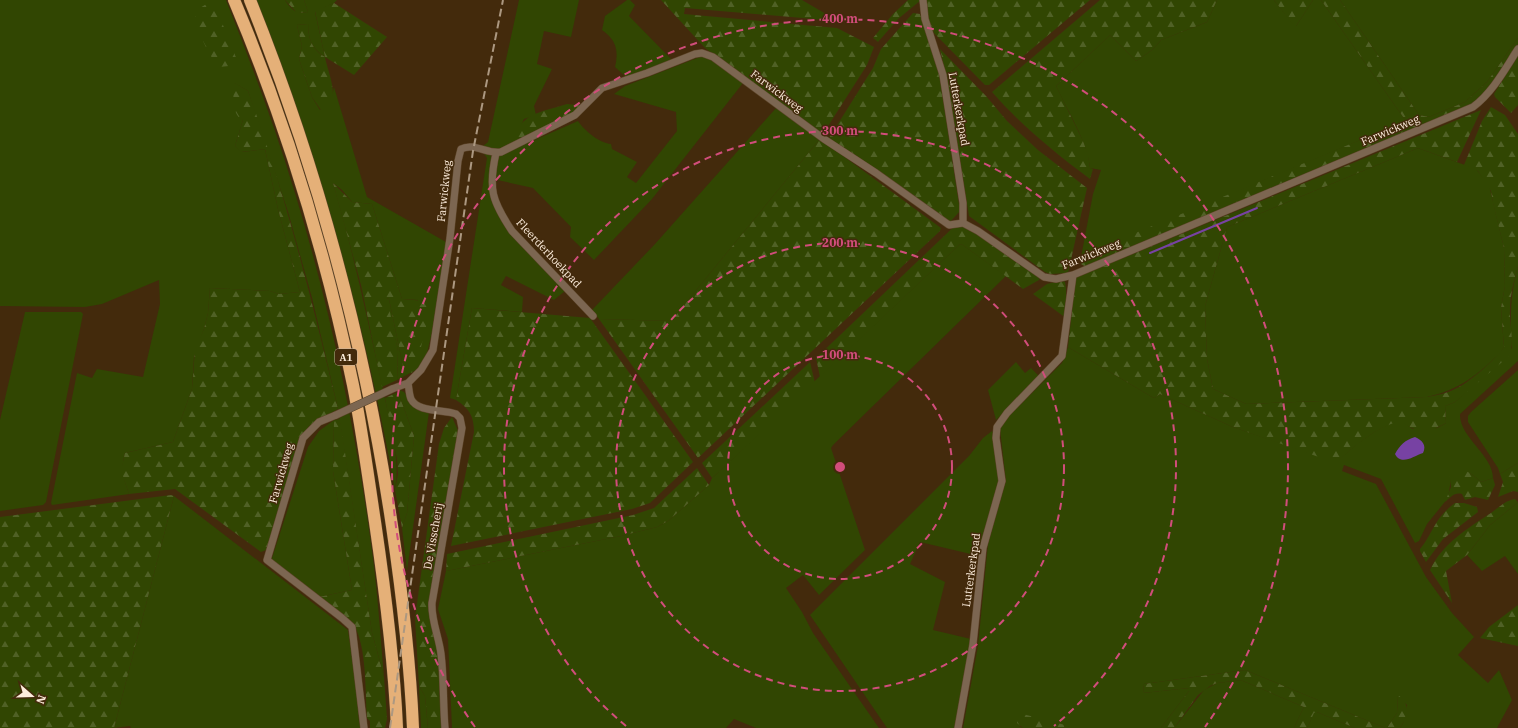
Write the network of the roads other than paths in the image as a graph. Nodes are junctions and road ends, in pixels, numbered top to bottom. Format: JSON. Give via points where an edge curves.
{"nodes":[{"id":1,"x":234,"y":0,"type":"edge"},
{"id":2,"x":250,"y":0,"type":"edge"},
{"id":3,"x":923,"y":0,"type":"edge"},
{"id":4,"x":1518,"y":49,"type":"edge"},
{"id":5,"x":496,"y":153,"type":"junction"},
{"id":6,"x":963,"y":223,"type":"junction"},
{"id":7,"x":1073,"y":275,"type":"junction"},
{"id":8,"x":594,"y":316,"type":"dead end"},
{"id":9,"x":408,"y":383,"type":"junction"},
{"id":10,"x":364,"y":728,"type":"edge"},
{"id":11,"x":397,"y":728,"type":"edge"},
{"id":12,"x":413,"y":728,"type":"edge"},
{"id":13,"x":444,"y":728,"type":"edge"},
{"id":14,"x":958,"y":728,"type":"edge"}],
"edges":[{"from":1,"to":11,"type":"highway","number":"A1","via":[[292,156],[316,237],[353,385],[385,598]]},
{"from":2,"to":12,"type":"highway","number":"A1","via":[[298,128],[321,201],[370,393],[406,631]]},
{"from":3,"to":6,"type":"street","name":"Lutterkerkpad","via":[[925,19],[943,75],[963,202]]},
{"from":4,"to":7,"type":"street","name":"Farwickweg","via":[[1490,91],[1473,107]]},
{"from":5,"to":6,"type":"street","name":"Farwickweg","via":[[575,115],[602,88],[702,53],[713,57],[824,139],[948,225]]},
{"from":5,"to":8,"type":"street","name":"Fleerderhoekpad","via":[[492,193],[502,215],[512,231]]},
{"from":5,"to":9,"type":"street","name":"Farwickweg","via":[[468,147],[459,152],[450,238],[434,342],[427,362]]},
{"from":6,"to":7,"type":"street","name":"Farwickweg","via":[[1044,277],[1056,279]]},
{"from":7,"to":14,"type":"street","name":"Lutterkerkpad","via":[[1062,356],[1007,412],[997,427],[996,438],[1002,481],[983,548],[973,644]]},
{"from":9,"to":10,"type":"street","name":"Farwickweg","bridge":true,"via":[[319,422],[304,438],[267,560],[352,627]]},
{"from":9,"to":13,"type":"street","name":"De Visscherij","via":[[411,399],[415,404],[456,414],[460,418],[462,428],[432,603],[441,656]]}]}
